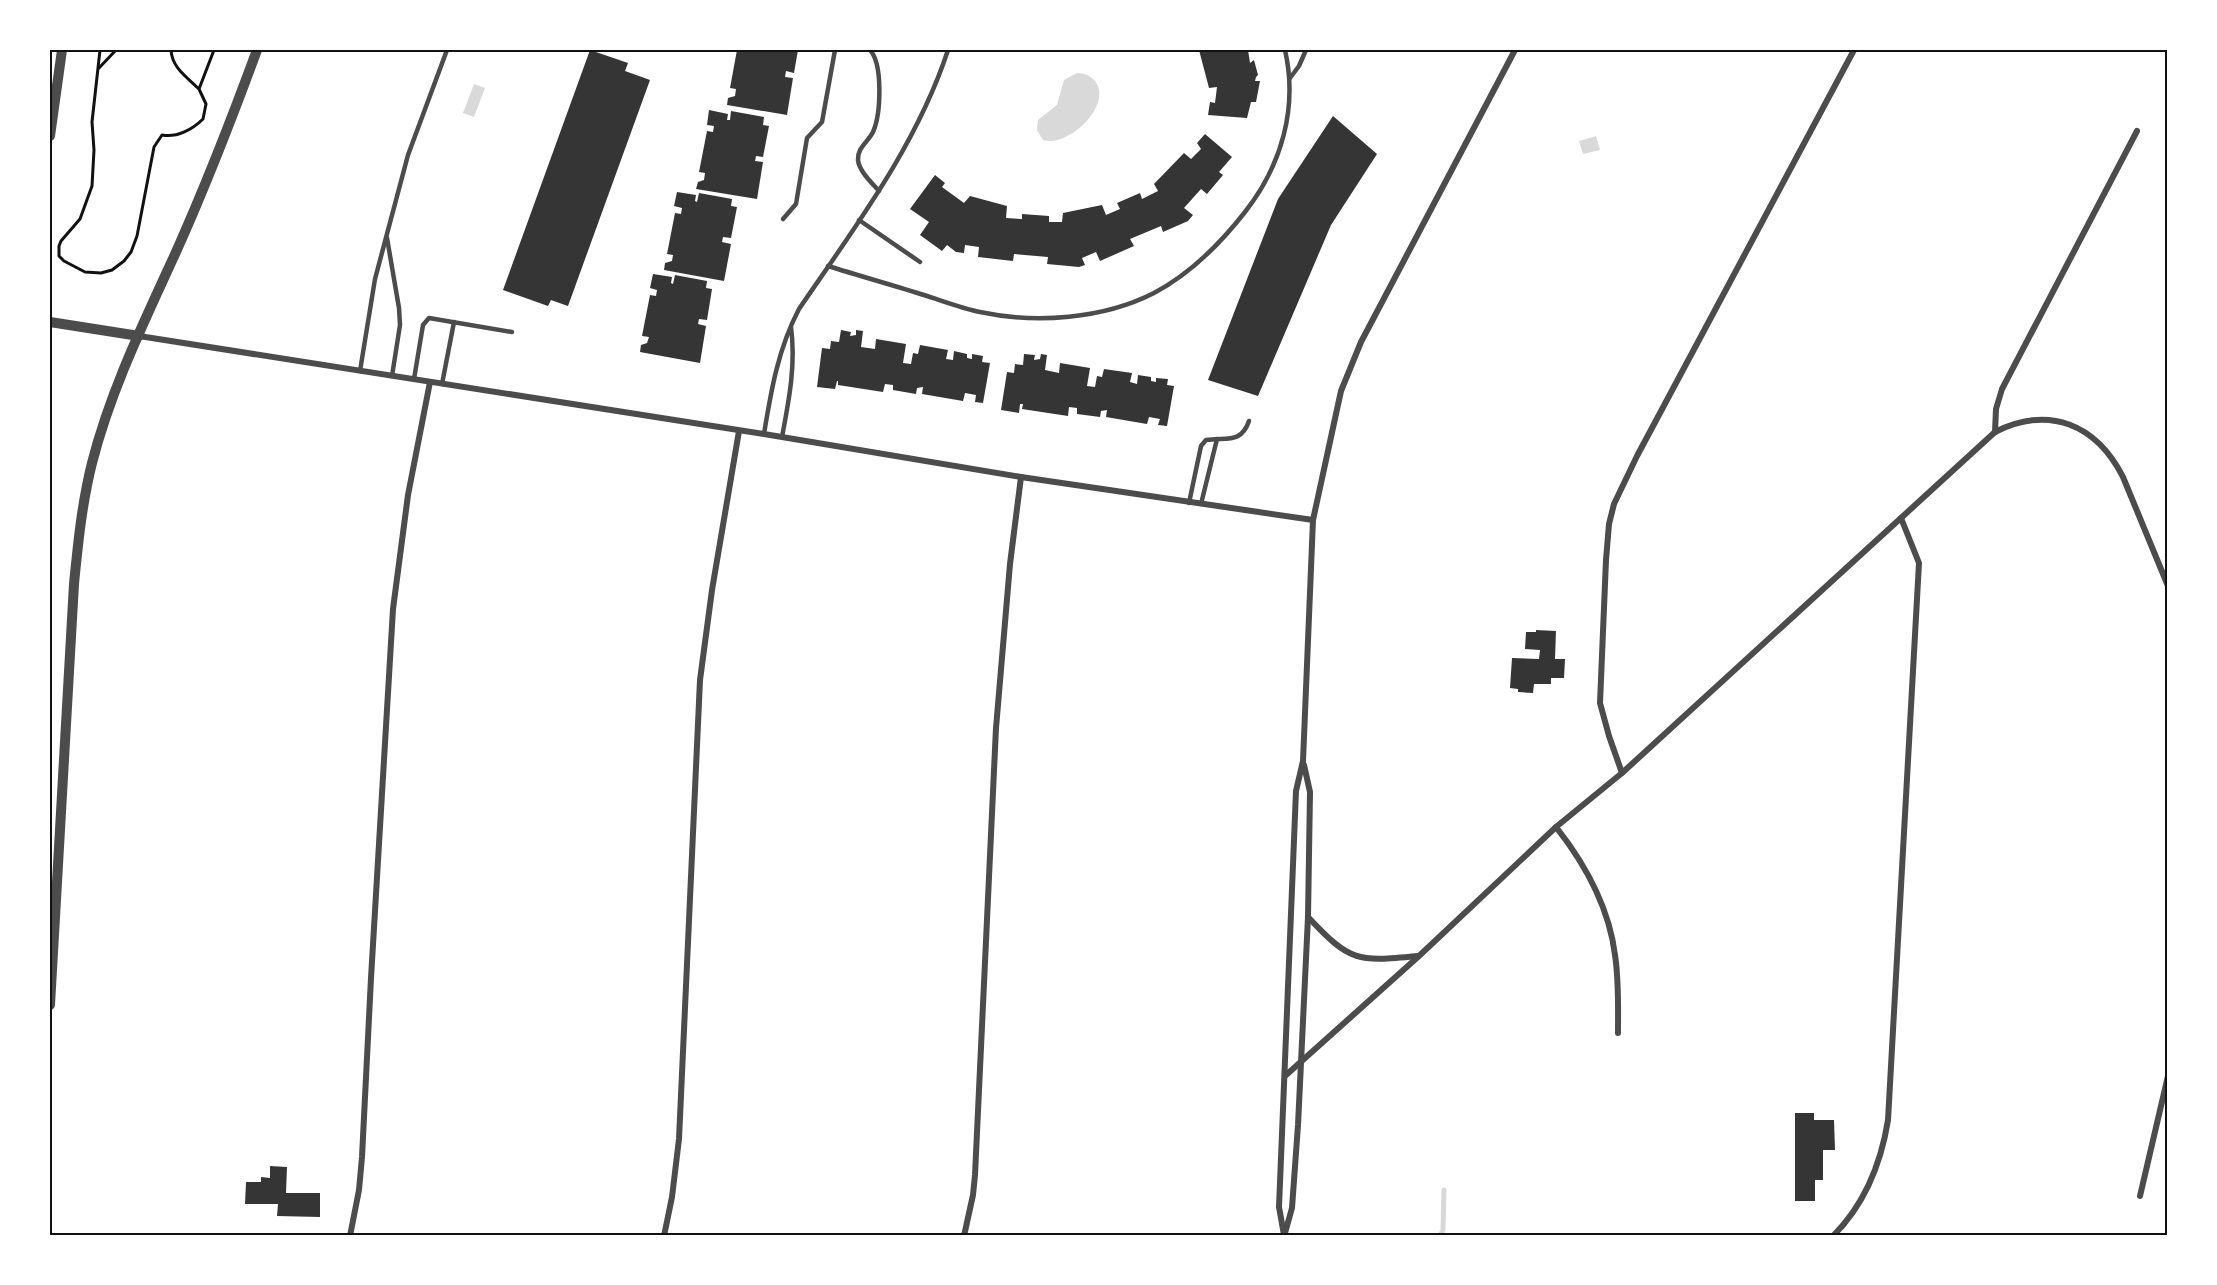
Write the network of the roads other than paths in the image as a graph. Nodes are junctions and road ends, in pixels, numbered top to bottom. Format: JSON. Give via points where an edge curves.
{"nodes":[{"id":1,"x":62,"y":50,"type":"edge"},
{"id":2,"x":257,"y":50,"type":"edge"},
{"id":3,"x":447,"y":50,"type":"edge"},
{"id":4,"x":834,"y":50,"type":"edge"},
{"id":5,"x":870,"y":50,"type":"edge"},
{"id":6,"x":948,"y":50,"type":"edge"},
{"id":7,"x":1285,"y":50,"type":"edge"},
{"id":8,"x":1306,"y":50,"type":"edge"},
{"id":9,"x":1515,"y":50,"type":"edge"},
{"id":10,"x":1854,"y":50,"type":"edge"},
{"id":11,"x":1290,"y":78,"type":"junction"},
{"id":12,"x":2137,"y":131,"type":"dead end"},
{"id":13,"x":50,"y":136,"type":"edge"},
{"id":14,"x":879,"y":191,"type":"junction"},
{"id":15,"x":783,"y":219,"type":"dead end"},
{"id":16,"x":859,"y":220,"type":"junction"},
{"id":17,"x":386,"y":236,"type":"junction"},
{"id":18,"x":920,"y":262,"type":"dead end"},
{"id":19,"x":828,"y":266,"type":"junction"},
{"id":20,"x":50,"y":322,"type":"edge"},
{"id":21,"x":454,"y":322,"type":"junction"},
{"id":22,"x":791,"y":325,"type":"junction"},
{"id":23,"x":512,"y":332,"type":"dead end"},
{"id":24,"x":139,"y":336,"type":"junction"},
{"id":25,"x":360,"y":371,"type":"junction"},
{"id":26,"x":392,"y":376,"type":"junction"},
{"id":27,"x":414,"y":380,"type":"junction"},
{"id":28,"x":430,"y":382,"type":"junction"},
{"id":29,"x":442,"y":384,"type":"junction"},
{"id":30,"x":1249,"y":421,"type":"dead end"},
{"id":31,"x":739,"y":431,"type":"junction"},
{"id":32,"x":1995,"y":432,"type":"junction"},
{"id":33,"x":764,"y":434,"type":"junction"},
{"id":34,"x":782,"y":437,"type":"junction"},
{"id":35,"x":1217,"y":439,"type":"junction"},
{"id":36,"x":1021,"y":477,"type":"junction"},
{"id":37,"x":1190,"y":502,"type":"junction"},
{"id":38,"x":1201,"y":504,"type":"junction"},
{"id":39,"x":1901,"y":518,"type":"junction"},
{"id":40,"x":1312,"y":520,"type":"junction"},
{"id":41,"x":2168,"y":586,"type":"edge"},
{"id":42,"x":1303,"y":761,"type":"junction"},
{"id":43,"x":1622,"y":773,"type":"junction"},
{"id":44,"x":1556,"y":827,"type":"junction"},
{"id":45,"x":53,"y":910,"type":"edge"},
{"id":46,"x":1308,"y":916,"type":"junction"},
{"id":47,"x":1419,"y":956,"type":"junction"},
{"id":48,"x":50,"y":1005,"type":"edge"},
{"id":49,"x":1618,"y":1033,"type":"dead end"},
{"id":50,"x":1301,"y":1062,"type":"junction"},
{"id":51,"x":1285,"y":1076,"type":"junction"},
{"id":52,"x":2168,"y":1076,"type":"edge"},
{"id":53,"x":2140,"y":1196,"type":"dead end"},
{"id":54,"x":1284,"y":1235,"type":"edge"},
{"id":55,"x":350,"y":1236,"type":"edge"},
{"id":56,"x":664,"y":1236,"type":"edge"},
{"id":57,"x":964,"y":1236,"type":"edge"},
{"id":58,"x":1833,"y":1236,"type":"edge"}],
"edges":[{"from":1,"to":13,"type":"street"},
{"from":2,"to":24,"type":"street","via":[[197,204]]},
{"from":3,"to":17,"type":"lane","via":[[408,154]]},
{"from":4,"to":15,"type":"lane","via":[[822,122],[807,138],[796,204]]},
{"from":5,"to":14,"type":"lane","via":[[878,64],[878,114],[873,132],[860,148],[858,161]]},
{"from":6,"to":14,"type":"lane","via":[[936,86]]},
{"from":7,"to":11,"type":"lane"},
{"from":8,"to":11,"type":"lane"},
{"from":9,"to":40,"type":"street","via":[[1361,342],[1336,411]]},
{"from":10,"to":43,"type":"street","via":[[1614,504],[1606,560],[1600,702]]},
{"from":11,"to":19,"type":"lane","via":[[1287,123],[1277,155],[1263,186],[1233,228],[1182,275],[1126,304],[1069,316],[1011,317],[954,306]]},
{"from":12,"to":32,"type":"street","via":[[2002,389]]},
{"from":14,"to":16,"type":"lane"},
{"from":16,"to":18,"type":"lane"},
{"from":16,"to":19,"type":"lane"},
{"from":17,"to":25,"type":"lane"},
{"from":17,"to":26,"type":"lane","via":[[400,324]]},
{"from":19,"to":22,"type":"lane"},
{"from":20,"to":24,"type":"street"},
{"from":21,"to":23,"type":"lane"},
{"from":21,"to":27,"type":"lane","via":[[429,318],[423,325]]},
{"from":21,"to":29,"type":"lane"},
{"from":22,"to":33,"type":"lane","via":[[774,379]]},
{"from":22,"to":34,"type":"lane","via":[[793,382]]},
{"from":24,"to":25,"type":"street"},
{"from":24,"to":45,"type":"street","via":[[106,417],[80,520]]},
{"from":25,"to":26,"type":"street"},
{"from":26,"to":27,"type":"street"},
{"from":27,"to":28,"type":"street"},
{"from":28,"to":29,"type":"street"},
{"from":28,"to":55,"type":"street","via":[[408,495],[393,609],[362,1157]]},
{"from":29,"to":31,"type":"street"},
{"from":30,"to":35,"type":"lane","via":[[1245,434],[1238,438]]},
{"from":31,"to":33,"type":"street"},
{"from":31,"to":56,"type":"street","via":[[700,680],[679,1139]]},
{"from":32,"to":39,"type":"street"},
{"from":32,"to":41,"type":"street","via":[[2023,421],[2053,420],[2095,439],[2123,477]]},
{"from":33,"to":34,"type":"street"},
{"from":34,"to":36,"type":"street"},
{"from":35,"to":37,"type":"lane","via":[[1206,440],[1202,446]]},
{"from":35,"to":38,"type":"lane"},
{"from":36,"to":37,"type":"street"},
{"from":36,"to":57,"type":"street","via":[[996,728],[975,1175]]},
{"from":37,"to":38,"type":"street"},
{"from":38,"to":40,"type":"street"},
{"from":39,"to":43,"type":"street"},
{"from":39,"to":58,"type":"street","via":[[1919,562],[1888,1120],[1872,1180],[1852,1214]]},
{"from":40,"to":42,"type":"street"},
{"from":42,"to":46,"type":"street","via":[[1310,792]]},
{"from":42,"to":51,"type":"street","via":[[1296,791]]},
{"from":43,"to":44,"type":"street"},
{"from":44,"to":47,"type":"street"},
{"from":44,"to":49,"type":"street","via":[[1592,881],[1607,917],[1616,955]]},
{"from":45,"to":48,"type":"street"},
{"from":46,"to":47,"type":"street","via":[[1332,943],[1358,958]]},
{"from":46,"to":50,"type":"street"},
{"from":47,"to":50,"type":"street"},
{"from":50,"to":51,"type":"street"},
{"from":50,"to":54,"type":"street","via":[[1292,1208]]},
{"from":51,"to":54,"type":"street","via":[[1279,1206]]},
{"from":52,"to":53,"type":"street"}]}
